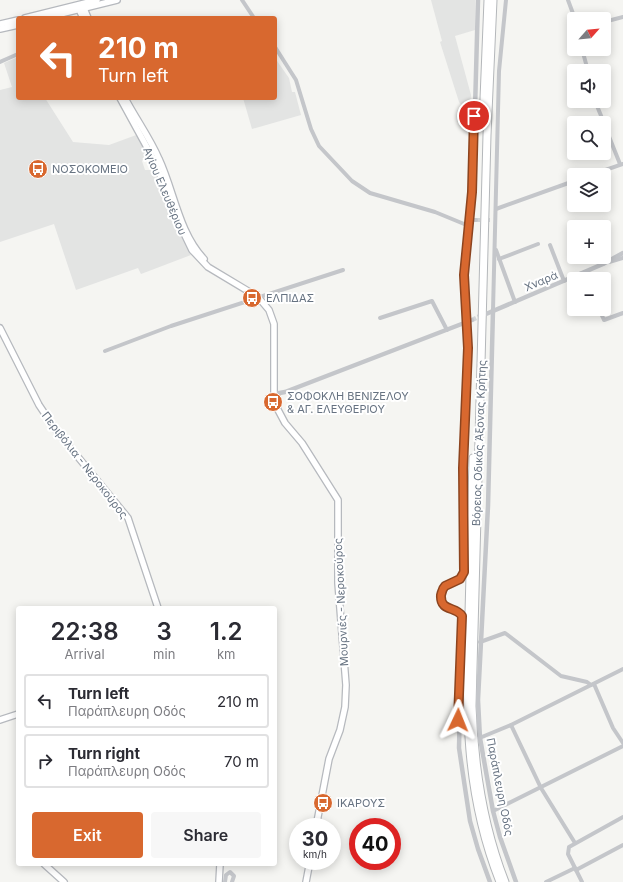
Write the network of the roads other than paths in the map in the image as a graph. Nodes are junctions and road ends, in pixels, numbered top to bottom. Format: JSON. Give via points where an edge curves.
{"nodes":[{"id":1,"x":97,"y":0,"type":"edge"},
{"id":2,"x":117,"y":0,"type":"edge"},
{"id":3,"x":242,"y":0,"type":"edge"},
{"id":4,"x":478,"y":0,"type":"edge"},
{"id":5,"x":488,"y":0,"type":"edge"},
{"id":6,"x":493,"y":0,"type":"edge"},
{"id":7,"x":497,"y":0,"type":"edge"},
{"id":8,"x":506,"y":0,"type":"edge"},
{"id":9,"x":568,"y":0,"type":"edge"},
{"id":10,"x":80,"y":4,"type":"edge"},
{"id":11,"x":91,"y":4,"type":"junction"},
{"id":12,"x":493,"y":9,"type":"junction"},
{"id":13,"x":572,"y":12,"type":"edge"},
{"id":14,"x":32,"y":16,"type":"edge"},
{"id":15,"x":49,"y":16,"type":"edge"},
{"id":16,"x":86,"y":16,"type":"edge"},
{"id":17,"x":86,"y":16,"type":"edge"},
{"id":18,"x":253,"y":16,"type":"edge"},
{"id":19,"x":623,"y":17,"type":"edge"},
{"id":20,"x":16,"y":20,"type":"edge"},
{"id":21,"x":611,"y":20,"type":"edge"},
{"id":22,"x":0,"y":24,"type":"edge"},
{"id":23,"x":16,"y":25,"type":"edge"},
{"id":24,"x":0,"y":29,"type":"edge"},
{"id":25,"x":277,"y":50,"type":"edge"},
{"id":26,"x":16,"y":55,"type":"edge"},
{"id":27,"x":0,"y":62,"type":"edge"},
{"id":28,"x":121,"y":100,"type":"edge"},
{"id":29,"x":126,"y":100,"type":"edge"},
{"id":30,"x":611,"y":139,"type":"edge"},
{"id":31,"x":622,"y":164,"type":"edge"},
{"id":32,"x":611,"y":168,"type":"edge"},
{"id":33,"x":567,"y":184,"type":"edge"},
{"id":34,"x":496,"y":209,"type":"junction"},
{"id":35,"x":496,"y":219,"type":"junction"},
{"id":36,"x":470,"y":220,"type":"junction"},
{"id":37,"x":476,"y":220,"type":"tunnel mouth"},
{"id":38,"x":490,"y":220,"type":"tunnel mouth"},
{"id":39,"x":469,"y":226,"type":"junction"},
{"id":40,"x":538,"y":244,"type":"dead end"},
{"id":41,"x":550,"y":245,"type":"dead end"},
{"id":42,"x":495,"y":248,"type":"junction"},
{"id":43,"x":623,"y":253,"type":"edge"},
{"id":44,"x":623,"y":258,"type":"edge"},
{"id":45,"x":499,"y":259,"type":"junction"},
{"id":46,"x":611,"y":260,"type":"edge"},
{"id":47,"x":611,"y":262,"type":"edge"},
{"id":48,"x":603,"y":264,"type":"edge"},
{"id":49,"x":343,"y":270,"type":"dead end"},
{"id":50,"x":584,"y":272,"type":"edge"},
{"id":51,"x":220,"y":274,"type":"junction"},
{"id":52,"x":567,"y":280,"type":"edge"},
{"id":53,"x":564,"y":281,"type":"junction"},
{"id":54,"x":258,"y":297,"type":"junction"},
{"id":55,"x":514,"y":302,"type":"junction"},
{"id":56,"x":493,"y":310,"type":"junction"},
{"id":57,"x":623,"y":313,"type":"edge"},
{"id":58,"x":486,"y":314,"type":"tunnel mouth"},
{"id":59,"x":602,"y":316,"type":"edge"},
{"id":60,"x":380,"y":318,"type":"dead end"},
{"id":61,"x":470,"y":321,"type":"junction"},
{"id":62,"x":0,"y":328,"type":"edge"},
{"id":63,"x":447,"y":330,"type":"junction"},
{"id":64,"x":105,"y":351,"type":"dead end"},
{"id":65,"x":274,"y":394,"type":"junction"},
{"id":66,"x":470,"y":574,"type":"junction"},
{"id":67,"x":465,"y":581,"type":"dead end"},
{"id":68,"x":157,"y":606,"type":"edge"},
{"id":69,"x":464,"y":611,"type":"dead end"},
{"id":70,"x":469,"y":618,"type":"junction"},
{"id":71,"x":480,"y":642,"type":"junction"},
{"id":72,"x":623,"y":669,"type":"edge"},
{"id":73,"x":593,"y":685,"type":"junction"},
{"id":74,"x":16,"y":715,"type":"edge"},
{"id":75,"x":0,"y":720,"type":"edge"},
{"id":76,"x":511,"y":724,"type":"junction"},
{"id":77,"x":479,"y":738,"type":"junction"},
{"id":78,"x":623,"y":744,"type":"edge"},
{"id":79,"x":542,"y":788,"type":"junction"},
{"id":80,"x":493,"y":811,"type":"junction"},
{"id":81,"x":623,"y":817,"type":"edge"},
{"id":82,"x":318,"y":818,"type":"edge"},
{"id":83,"x":576,"y":843,"type":"junction"},
{"id":84,"x":623,"y":845,"type":"edge"},
{"id":85,"x":46,"y":866,"type":"edge"},
{"id":86,"x":220,"y":866,"type":"edge"},
{"id":87,"x":576,"y":869,"type":"junction"},
{"id":88,"x":308,"y":870,"type":"edge"},
{"id":89,"x":64,"y":882,"type":"edge"},
{"id":90,"x":219,"y":882,"type":"edge"},
{"id":91,"x":225,"y":882,"type":"edge"},
{"id":92,"x":232,"y":882,"type":"edge"},
{"id":93,"x":306,"y":882,"type":"edge"},
{"id":94,"x":490,"y":882,"type":"edge"},
{"id":95,"x":500,"y":882,"type":"edge"},
{"id":96,"x":505,"y":882,"type":"edge"},
{"id":97,"x":516,"y":882,"type":"edge"},
{"id":98,"x":546,"y":882,"type":"edge"},
{"id":99,"x":582,"y":882,"type":"edge"}],
"edges":[{"from":1,"to":11,"type":"main road"},
{"from":2,"to":11,"type":"main road"},
{"from":3,"to":18,"type":"street"},
{"from":4,"to":36,"type":"street"},
{"from":5,"to":66,"type":"highway","name":"Βόρειος Οδικός Άξονας Κρήτης"},
{"from":6,"to":12,"type":"highway","name":"Βόρειος Οδικός Άξονας Κρήτης"},
{"from":7,"to":12,"type":"highway"},
{"from":8,"to":34,"type":"street","via":[[499,71]]},
{"from":9,"to":13,"type":"street"},
{"from":10,"to":11,"type":"main road"},
{"from":10,"to":14,"type":"main road"},
{"from":10,"to":15,"type":"main road"},
{"from":10,"to":17,"type":"main road"},
{"from":11,"to":16,"type":"main road"},
{"from":12,"to":96,"type":"highway","name":"Βόρειος Οδικός Άξονας Κρήτης","via":[[472,706],[475,759],[482,801]]},
{"from":19,"to":21,"type":"street"},
{"from":20,"to":22,"type":"main road"},
{"from":23,"to":24,"type":"main road"},
{"from":25,"to":39,"type":"street","via":[[296,80],[319,146],[352,181],[370,193],[444,215]]},
{"from":26,"to":27,"type":"street"},
{"from":28,"to":51,"type":"main road","name":"Αγίου Ελευθέριου","via":[[155,162],[187,242],[197,257]]},
{"from":29,"to":51,"type":"main road","name":"Αγίου Ελευθέριου","via":[[160,160],[195,247]]},
{"from":30,"to":31,"type":"street"},
{"from":31,"to":32,"type":"street"},
{"from":33,"to":34,"type":"street"},
{"from":34,"to":35,"type":"street"},
{"from":35,"to":38,"type":"street"},
{"from":35,"to":42,"type":"street"},
{"from":36,"to":37,"type":"street"},
{"from":36,"to":39,"type":"street"},
{"from":39,"to":61,"type":"street","via":[[464,275]]},
{"from":40,"to":45,"type":"street"},
{"from":41,"to":53,"type":"street"},
{"from":42,"to":45,"type":"street"},
{"from":42,"to":56,"type":"street"},
{"from":43,"to":46,"type":"street","name":"Χναρά"},
{"from":44,"to":47,"type":"street","name":"Χναρά"},
{"from":45,"to":55,"type":"street"},
{"from":48,"to":50,"type":"street","name":"Χναρά"},
{"from":49,"to":54,"type":"street"},
{"from":51,"to":54,"type":"main road","name":"Αγίου Ελευθέριου"},
{"from":52,"to":53,"type":"street","name":"Χναρά"},
{"from":53,"to":55,"type":"street","name":"Χναρά"},
{"from":54,"to":64,"type":"street"},
{"from":54,"to":65,"type":"main road","name":"Αγίου Ελευθέριου","via":[[267,306],[274,324]]},
{"from":55,"to":56,"type":"street","name":"Χναρά"},
{"from":56,"to":58,"type":"street","name":"Χναρά"},
{"from":56,"to":71,"type":"street","name":"Παράπλευρη Οδός","via":[[488,499]]},
{"from":57,"to":59,"type":"street","via":[[604,320]]},
{"from":60,"to":63,"type":"street","via":[[432,301]]},
{"from":61,"to":63,"type":"street"},
{"from":61,"to":94,"type":"street","via":[[463,468],[464,572],[460,579],[445,586],[441,594],[442,604],[460,613],[463,621],[461,747],[470,821]]},
{"from":62,"to":68,"type":"main road","name":"Περιβόλια - Νεροκούρος","via":[[39,405],[128,518]]},
{"from":63,"to":65,"type":"street"},
{"from":65,"to":82,"type":"main road","name":"Μουρνιές - Νεροκούρος","via":[[277,408],[285,423],[302,443],[338,500],[338,584],[346,685],[345,707],[329,759]]},
{"from":66,"to":67,"type":"highway"},
{"from":66,"to":70,"type":"highway","name":"Βόρειος Οδικός Άξονας Κρήτης"},
{"from":69,"to":70,"type":"highway"},
{"from":70,"to":95,"type":"highway","name":"Βόρειος Οδικός Άξονας Κρήτης","via":[[469,747],[478,808]]},
{"from":71,"to":73,"type":"street","via":[[505,633],[560,676]]},
{"from":71,"to":77,"type":"street","name":"Παράπλευρη Οδός"},
{"from":72,"to":73,"type":"street"},
{"from":73,"to":76,"type":"street"},
{"from":73,"to":78,"type":"street"},
{"from":74,"to":75,"type":"main road"},
{"from":76,"to":77,"type":"street"},
{"from":76,"to":79,"type":"street"},
{"from":77,"to":80,"type":"street","name":"Παράπλευρη Οδός"},
{"from":78,"to":79,"type":"street"},
{"from":79,"to":80,"type":"street"},
{"from":79,"to":83,"type":"street"},
{"from":80,"to":97,"type":"street","name":"Παράπλευρη Οδός"},
{"from":81,"to":83,"type":"street"},
{"from":83,"to":87,"type":"street","via":[[567,851]]},
{"from":84,"to":87,"type":"street"},
{"from":85,"to":89,"type":"main road"},
{"from":86,"to":90,"type":"main road"},
{"from":87,"to":98,"type":"street"},
{"from":87,"to":99,"type":"street"},
{"from":88,"to":93,"type":"main road"},
{"from":91,"to":92,"type":"street","via":[[226,875],[230,872],[234,876]]}]}
